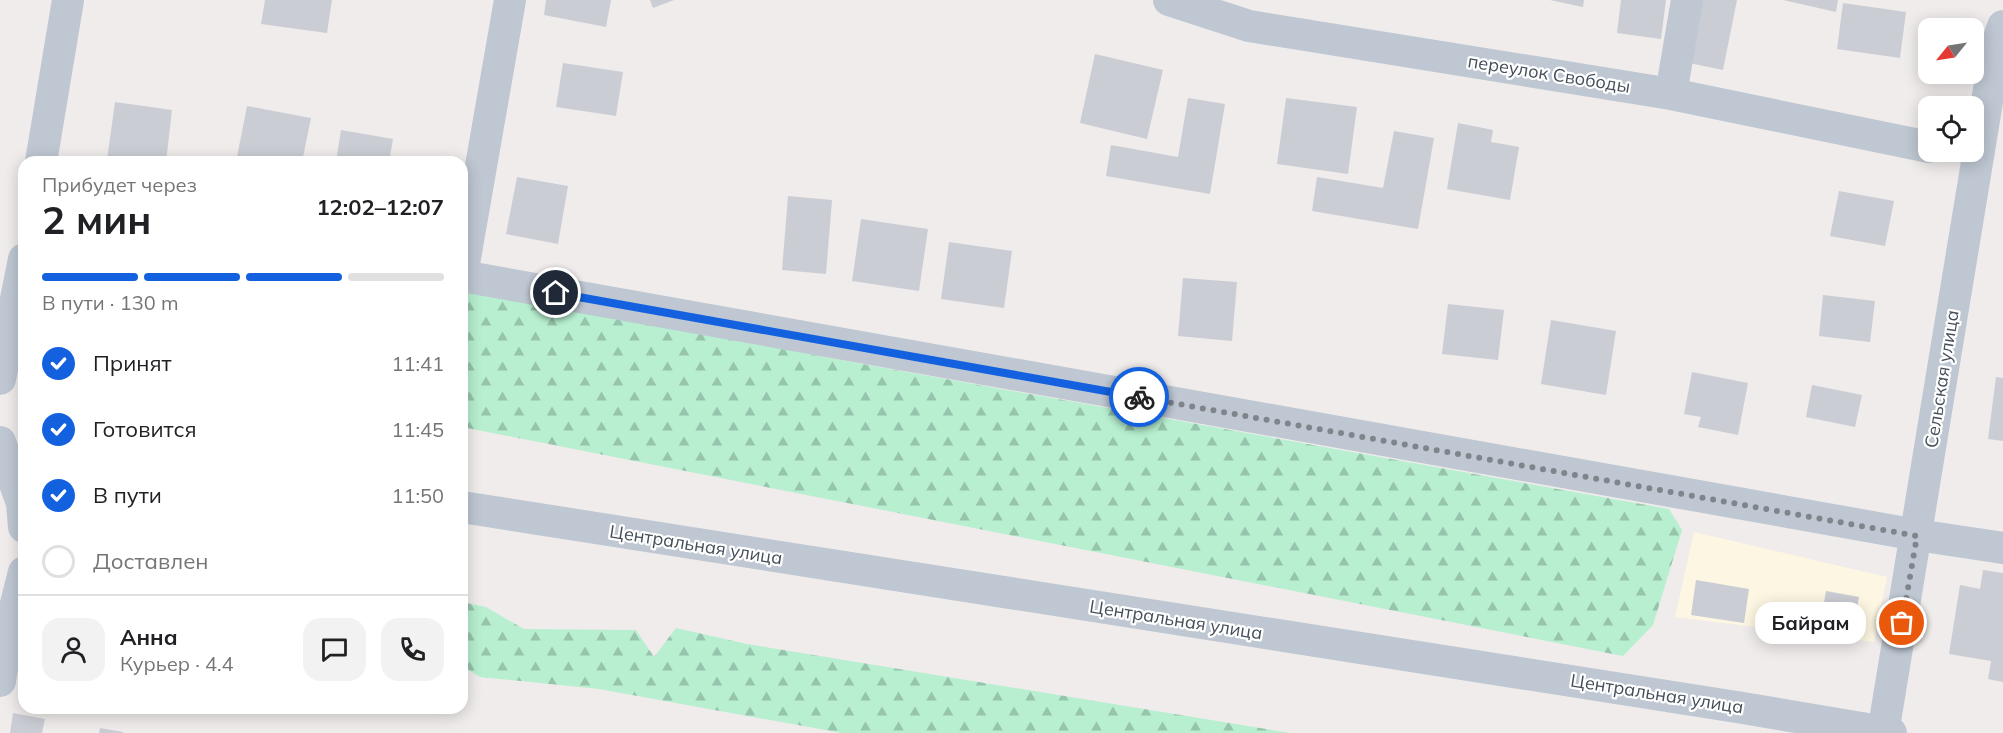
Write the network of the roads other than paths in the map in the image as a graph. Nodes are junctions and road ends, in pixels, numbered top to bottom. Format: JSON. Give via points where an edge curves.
{"nodes":[{"id":1,"x":68,"y":0,"type":"edge"},
{"id":2,"x":510,"y":0,"type":"edge"},
{"id":3,"x":1169,"y":0,"type":"edge"},
{"id":4,"x":1687,"y":0,"type":"edge"},
{"id":5,"x":2003,"y":26,"type":"edge"},
{"id":6,"x":1671,"y":93,"type":"junction"},
{"id":7,"x":1982,"y":96,"type":"edge"},
{"id":8,"x":1918,"y":145,"type":"edge"},
{"id":9,"x":42,"y":156,"type":"edge"},
{"id":10,"x":1965,"y":162,"type":"edge"},
{"id":11,"x":468,"y":242,"type":"edge"},
{"id":12,"x":468,"y":277,"type":"edge"},
{"id":13,"x":18,"y":290,"type":"edge"},
{"id":14,"x":0,"y":379,"type":"edge"},
{"id":15,"x":7,"y":449,"type":"edge"},
{"id":16,"x":18,"y":489,"type":"edge"},
{"id":17,"x":468,"y":508,"type":"edge"},
{"id":18,"x":1917,"y":536,"type":"junction"},
{"id":19,"x":2003,"y":548,"type":"edge"},
{"id":20,"x":18,"y":596,"type":"edge"},
{"id":21,"x":0,"y":681,"type":"edge"},
{"id":22,"x":1886,"y":733,"type":"edge"}],
"edges":[{"from":1,"to":9,"type":"street"},
{"from":2,"to":11,"type":"street"},
{"from":3,"to":6,"type":"street","name":"переулок Свободы","via":[[1249,26]]},
{"from":4,"to":6,"type":"street"},
{"from":5,"to":7,"type":"street","name":"Сельская улица"},
{"from":6,"to":8,"type":"street","name":"переулок Свободы"},
{"from":10,"to":18,"type":"street","name":"Сельская улица"},
{"from":12,"to":18,"type":"street"},
{"from":13,"to":14,"type":"street"},
{"from":15,"to":16,"type":"street"},
{"from":17,"to":22,"type":"street","name":"Центральная улица"},
{"from":18,"to":19,"type":"street"},
{"from":18,"to":22,"type":"street","name":"Сельская улица"},
{"from":20,"to":21,"type":"street"}]}
